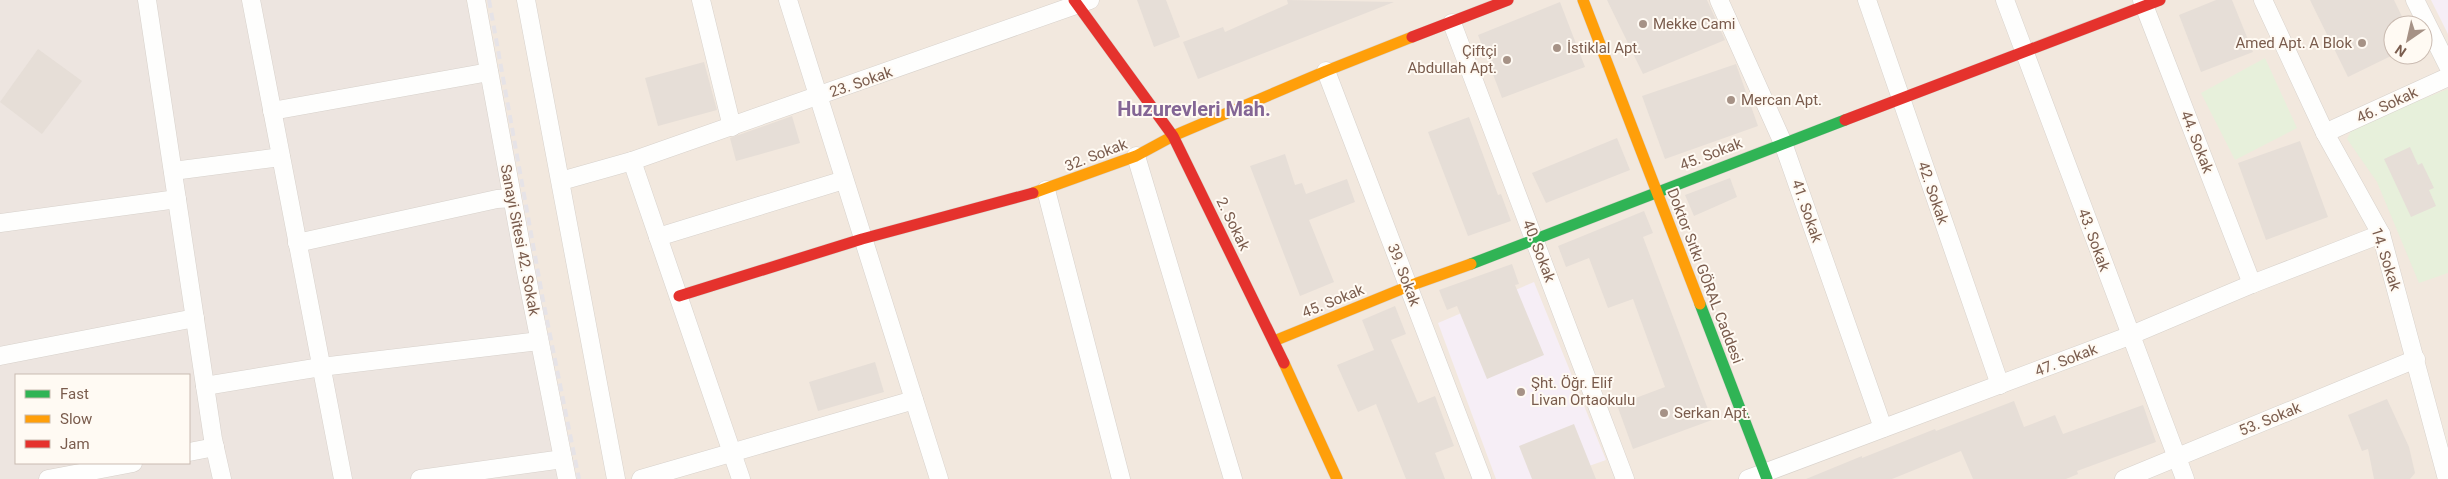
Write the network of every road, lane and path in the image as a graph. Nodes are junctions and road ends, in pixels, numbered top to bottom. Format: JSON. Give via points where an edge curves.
{"nodes":[{"id":1,"x":147,"y":0,"type":"edge"},
{"id":2,"x":252,"y":0,"type":"edge"},
{"id":3,"x":476,"y":0,"type":"edge"},
{"id":4,"x":526,"y":0,"type":"edge"},
{"id":5,"x":701,"y":0,"type":"edge"},
{"id":6,"x":788,"y":0,"type":"edge"},
{"id":7,"x":1508,"y":0,"type":"edge"},
{"id":8,"x":1583,"y":0,"type":"edge"},
{"id":9,"x":1719,"y":0,"type":"edge"},
{"id":10,"x":1867,"y":0,"type":"edge"},
{"id":11,"x":2005,"y":0,"type":"edge"},
{"id":12,"x":2262,"y":0,"type":"edge"},
{"id":13,"x":2415,"y":0,"type":"edge"},
{"id":14,"x":1080,"y":2,"type":"edge"},
{"id":15,"x":2149,"y":2,"type":"edge"},
{"id":16,"x":1452,"y":23,"type":"junction"},
{"id":17,"x":2024,"y":52,"type":"junction"},
{"id":18,"x":2448,"y":66,"type":"edge"},
{"id":19,"x":1326,"y":71,"type":"junction"},
{"id":20,"x":489,"y":72,"type":"junction"},
{"id":21,"x":2448,"y":77,"type":"edge"},
{"id":22,"x":818,"y":97,"type":"junction"},
{"id":23,"x":1900,"y":99,"type":"junction"},
{"id":24,"x":272,"y":111,"type":"junction"},
{"id":25,"x":732,"y":126,"type":"junction"},
{"id":26,"x":2325,"y":133,"type":"junction"},
{"id":27,"x":1173,"y":136,"type":"junction"},
{"id":28,"x":1783,"y":143,"type":"junction"},
{"id":29,"x":1136,"y":156,"type":"junction"},
{"id":30,"x":281,"y":157,"type":"junction"},
{"id":31,"x":632,"y":161,"type":"junction"},
{"id":32,"x":173,"y":171,"type":"junction"},
{"id":33,"x":844,"y":180,"type":"junction"},
{"id":34,"x":562,"y":181,"type":"junction"},
{"id":35,"x":1046,"y":190,"type":"junction"},
{"id":36,"x":1657,"y":191,"type":"junction"},
{"id":37,"x":512,"y":198,"type":"junction"},
{"id":38,"x":177,"y":199,"type":"junction"},
{"id":39,"x":0,"y":223,"type":"edge"},
{"id":40,"x":2381,"y":234,"type":"junction"},
{"id":41,"x":658,"y":237,"type":"junction"},
{"id":42,"x":862,"y":239,"type":"junction"},
{"id":43,"x":1535,"y":241,"type":"junction"},
{"id":44,"x":298,"y":243,"type":"junction"},
{"id":45,"x":2252,"y":284,"type":"junction"},
{"id":46,"x":1409,"y":286,"type":"junction"},
{"id":47,"x":679,"y":296,"type":"junction"},
{"id":48,"x":195,"y":318,"type":"junction"},
{"id":49,"x":2129,"y":336,"type":"junction"},
{"id":50,"x":539,"y":341,"type":"junction"},
{"id":51,"x":1274,"y":342,"type":"junction"},
{"id":52,"x":0,"y":356,"type":"edge"},
{"id":53,"x":2416,"y":359,"type":"junction"},
{"id":54,"x":321,"y":366,"type":"junction"},
{"id":55,"x":2000,"y":385,"type":"junction"},
{"id":56,"x":205,"y":386,"type":"junction"},
{"id":57,"x":914,"y":400,"type":"junction"},
{"id":58,"x":1883,"y":428,"type":"junction"},
{"id":59,"x":215,"y":447,"type":"junction"},
{"id":60,"x":190,"y":452,"type":"edge"},
{"id":61,"x":732,"y":452,"type":"junction"},
{"id":62,"x":2177,"y":458,"type":"junction"},
{"id":63,"x":563,"y":459,"type":"junction"},
{"id":64,"x":128,"y":464,"type":"edge"},
{"id":65,"x":1759,"y":477,"type":"edge"},
{"id":66,"x":48,"y":479,"type":"edge"},
{"id":67,"x":222,"y":479,"type":"edge"},
{"id":68,"x":343,"y":479,"type":"edge"},
{"id":69,"x":420,"y":479,"type":"edge"},
{"id":70,"x":567,"y":479,"type":"edge"},
{"id":71,"x":616,"y":479,"type":"edge"},
{"id":72,"x":641,"y":479,"type":"edge"},
{"id":73,"x":741,"y":479,"type":"edge"},
{"id":74,"x":938,"y":479,"type":"edge"},
{"id":75,"x":1121,"y":479,"type":"edge"},
{"id":76,"x":1234,"y":479,"type":"edge"},
{"id":77,"x":1337,"y":479,"type":"edge"},
{"id":78,"x":1482,"y":479,"type":"edge"},
{"id":79,"x":1625,"y":479,"type":"edge"},
{"id":80,"x":2124,"y":479,"type":"edge"},
{"id":81,"x":2184,"y":479,"type":"edge"},
{"id":82,"x":2448,"y":479,"type":"edge"}],
"edges":[{"from":1,"to":32,"type":"street"},
{"from":2,"to":24,"type":"street"},
{"from":3,"to":20,"type":"street","name":"Sanayi Sitesi 42. Sokak"},
{"from":4,"to":34,"type":"street"},
{"from":5,"to":25,"type":"street"},
{"from":6,"to":22,"type":"street"},
{"from":7,"to":16,"type":"street","name":"32. Sokak"},
{"from":8,"to":36,"type":"street","name":"Doktor Sıtkı GÖRAL Caddesi"},
{"from":9,"to":28,"type":"street","name":"41. Sokak"},
{"from":10,"to":23,"type":"street","name":"42. Sokak"},
{"from":11,"to":17,"type":"street","name":"43. Sokak"},
{"from":12,"to":26,"type":"street","name":"14. Sokak"},
{"from":13,"to":18,"type":"street"},
{"from":14,"to":22,"type":"street","name":"23. Sokak"},
{"from":14,"to":27,"type":"street","name":"2. Sokak"},
{"from":15,"to":17,"type":"street","name":"45. Sokak"},
{"from":15,"to":45,"type":"street","name":"44. Sokak"},
{"from":16,"to":19,"type":"street","name":"32. Sokak"},
{"from":16,"to":43,"type":"street","name":"40. Sokak"},
{"from":17,"to":23,"type":"street","name":"45. Sokak"},
{"from":17,"to":49,"type":"street","name":"43. Sokak"},
{"from":19,"to":27,"type":"street","name":"32. Sokak"},
{"from":19,"to":46,"type":"street","name":"39. Sokak"},
{"from":20,"to":24,"type":"street"},
{"from":20,"to":37,"type":"street","name":"Sanayi Sitesi 42. Sokak"},
{"from":21,"to":26,"type":"street","name":"46. Sokak"},
{"from":22,"to":25,"type":"street","name":"23. Sokak"},
{"from":22,"to":33,"type":"street"},
{"from":23,"to":28,"type":"street","name":"45. Sokak"},
{"from":23,"to":55,"type":"street","name":"42. Sokak"},
{"from":24,"to":30,"type":"street"},
{"from":25,"to":31,"type":"street","name":"23. Sokak"},
{"from":26,"to":40,"type":"street","name":"14. Sokak"},
{"from":27,"to":29,"type":"street","name":"32. Sokak"},
{"from":27,"to":51,"type":"street","name":"2. Sokak"},
{"from":28,"to":36,"type":"street","name":"45. Sokak"},
{"from":28,"to":58,"type":"street","name":"41. Sokak"},
{"from":29,"to":35,"type":"street","name":"32. Sokak"},
{"from":29,"to":76,"type":"street"},
{"from":30,"to":32,"type":"street"},
{"from":30,"to":44,"type":"street"},
{"from":31,"to":34,"type":"street","name":"23. Sokak"},
{"from":31,"to":41,"type":"street"},
{"from":32,"to":38,"type":"street"},
{"from":33,"to":41,"type":"street"},
{"from":33,"to":42,"type":"street"},
{"from":34,"to":71,"type":"street"},
{"from":35,"to":42,"type":"street","name":"32. Sokak"},
{"from":35,"to":75,"type":"street"},
{"from":36,"to":43,"type":"street","name":"45. Sokak"},
{"from":36,"to":65,"type":"street","name":"Doktor Sıtkı GÖRAL Caddesi"},
{"from":37,"to":44,"type":"street"},
{"from":37,"to":50,"type":"street","name":"Sanayi Sitesi 42. Sokak"},
{"from":38,"to":39,"type":"street"},
{"from":38,"to":48,"type":"street"},
{"from":40,"to":45,"type":"street","name":"47. Sokak"},
{"from":40,"to":53,"type":"street","name":"14. Sokak"},
{"from":41,"to":47,"type":"street"},
{"from":42,"to":47,"type":"street","name":"32. Sokak"},
{"from":42,"to":57,"type":"street"},
{"from":43,"to":46,"type":"street","name":"45. Sokak"},
{"from":43,"to":79,"type":"street","name":"40. Sokak"},
{"from":44,"to":54,"type":"street"},
{"from":45,"to":49,"type":"street","name":"47. Sokak"},
{"from":46,"to":51,"type":"street","name":"45. Sokak"},
{"from":46,"to":78,"type":"street","name":"39. Sokak"},
{"from":47,"to":61,"type":"street"},
{"from":48,"to":52,"type":"street"},
{"from":48,"to":56,"type":"street"},
{"from":49,"to":55,"type":"street","name":"47. Sokak"},
{"from":49,"to":62,"type":"street","name":"43. Sokak"},
{"from":50,"to":54,"type":"street"},
{"from":50,"to":63,"type":"street","name":"Sanayi Sitesi 42. Sokak"},
{"from":51,"to":77,"type":"street","name":"2. Sokak"},
{"from":53,"to":62,"type":"street","name":"53. Sokak"},
{"from":53,"to":82,"type":"street","name":"14. Sokak"},
{"from":54,"to":56,"type":"street"},
{"from":54,"to":68,"type":"street"},
{"from":55,"to":58,"type":"street","name":"47. Sokak"},
{"from":56,"to":59,"type":"street"},
{"from":57,"to":61,"type":"street"},
{"from":57,"to":74,"type":"street"},
{"from":58,"to":65,"type":"street","name":"47. Sokak"},
{"from":59,"to":60,"type":"street"},
{"from":59,"to":67,"type":"street"},
{"from":61,"to":72,"type":"street"},
{"from":61,"to":73,"type":"street"},
{"from":62,"to":80,"type":"street","name":"53. Sokak"},
{"from":62,"to":81,"type":"street","name":"43. Sokak"},
{"from":63,"to":69,"type":"street"},
{"from":63,"to":70,"type":"street","name":"Sanayi Sitesi 42. Sokak"},
{"from":64,"to":66,"type":"street"}]}
